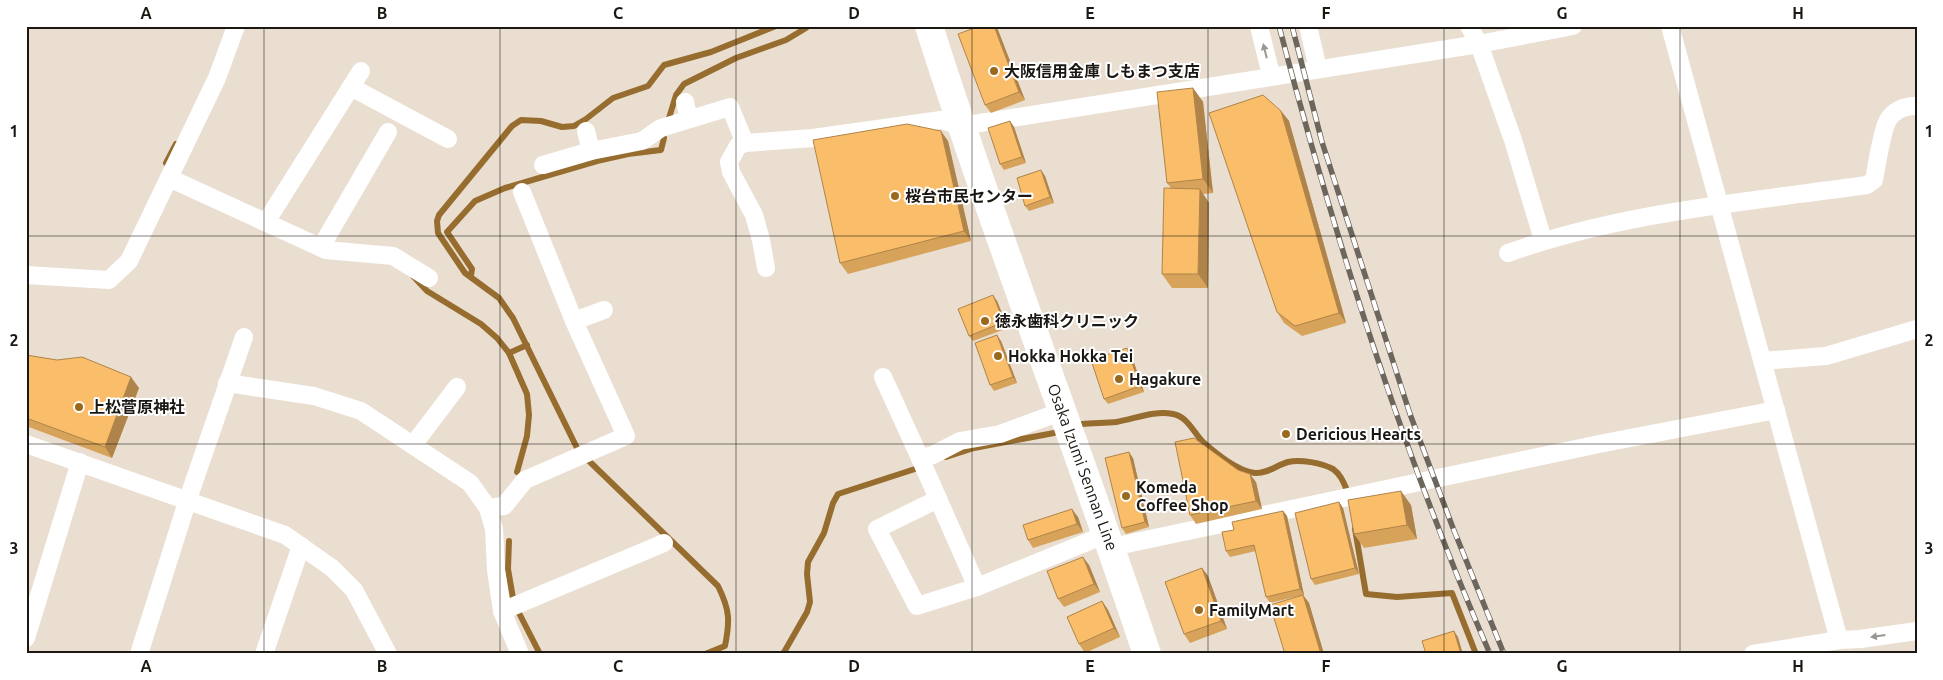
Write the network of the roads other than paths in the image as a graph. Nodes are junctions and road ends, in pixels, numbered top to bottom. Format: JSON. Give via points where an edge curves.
{"nodes":[{"id":1,"x":236,"y":26,"type":"edge"},
{"id":2,"x":929,"y":26,"type":"edge"},
{"id":3,"x":1259,"y":26,"type":"edge"},
{"id":4,"x":1308,"y":26,"type":"edge"},
{"id":5,"x":1468,"y":26,"type":"edge"},
{"id":6,"x":1573,"y":26,"type":"edge"},
{"id":7,"x":1670,"y":26,"type":"edge"},
{"id":8,"x":1479,"y":44,"type":"junction"},
{"id":9,"x":1318,"y":69,"type":"junction"},
{"id":10,"x":361,"y":71,"type":"dead end"},
{"id":11,"x":1271,"y":76,"type":"junction"},
{"id":12,"x":351,"y":86,"type":"junction"},
{"id":13,"x":685,"y":102,"type":"dead end"},
{"id":14,"x":1917,"y":106,"type":"edge"},
{"id":15,"x":689,"y":119,"type":"junction"},
{"id":16,"x":961,"y":126,"type":"junction"},
{"id":17,"x":586,"y":131,"type":"dead end"},
{"id":18,"x":388,"y":132,"type":"dead end"},
{"id":19,"x":448,"y":139,"type":"dead end"},
{"id":20,"x":745,"y":143,"type":"junction"},
{"id":21,"x":591,"y":151,"type":"junction"},
{"id":22,"x":543,"y":165,"type":"dead end"},
{"id":23,"x":169,"y":178,"type":"junction"},
{"id":24,"x":522,"y":192,"type":"dead end"},
{"id":25,"x":1720,"y":206,"type":"junction"},
{"id":26,"x":266,"y":222,"type":"junction"},
{"id":27,"x":1543,"y":240,"type":"junction"},
{"id":28,"x":321,"y":247,"type":"junction"},
{"id":29,"x":1508,"y":253,"type":"dead end"},
{"id":30,"x":766,"y":268,"type":"dead end"},
{"id":31,"x":26,"y":275,"type":"edge"},
{"id":32,"x":428,"y":278,"type":"dead end"},
{"id":33,"x":604,"y":310,"type":"dead end"},
{"id":34,"x":574,"y":321,"type":"junction"},
{"id":35,"x":1917,"y":329,"type":"edge"},
{"id":36,"x":244,"y":337,"type":"dead end"},
{"id":37,"x":1762,"y":361,"type":"junction"},
{"id":38,"x":883,"y":377,"type":"dead end"},
{"id":39,"x":227,"y":383,"type":"junction"},
{"id":40,"x":457,"y":387,"type":"dead end"},
{"id":41,"x":1776,"y":410,"type":"junction"},
{"id":42,"x":1063,"y":411,"type":"junction"},
{"id":43,"x":26,"y":444,"type":"edge"},
{"id":44,"x":413,"y":446,"type":"junction"},
{"id":45,"x":920,"y":458,"type":"junction"},
{"id":46,"x":80,"y":462,"type":"junction"},
{"id":47,"x":188,"y":500,"type":"junction"},
{"id":48,"x":938,"y":500,"type":"junction"},
{"id":49,"x":488,"y":508,"type":"junction"},
{"id":50,"x":1109,"y":541,"type":"junction"},
{"id":51,"x":664,"y":543,"type":"dead end"},
{"id":52,"x":301,"y":546,"type":"junction"},
{"id":53,"x":977,"y":587,"type":"junction"},
{"id":54,"x":502,"y":612,"type":"junction"},
{"id":55,"x":1917,"y":631,"type":"edge"},
{"id":56,"x":26,"y":638,"type":"edge"},
{"id":57,"x":1846,"y":645,"type":"edge"},
{"id":58,"x":139,"y":654,"type":"edge"},
{"id":59,"x":264,"y":654,"type":"edge"},
{"id":60,"x":388,"y":654,"type":"edge"},
{"id":61,"x":520,"y":654,"type":"edge"},
{"id":62,"x":1147,"y":654,"type":"edge"},
{"id":63,"x":1753,"y":654,"type":"edge"}],
"edges":[{"from":1,"to":23,"type":"street","via":[[217,78]]},
{"from":2,"to":16,"type":"main road","name":"Osaka Izumi Sennan Line"},
{"from":11,"to":3,"type":"street","one_way":true},
{"from":4,"to":9,"type":"street"},
{"from":5,"to":8,"type":"street"},
{"from":6,"to":8,"type":"street"},
{"from":7,"to":25,"type":"street"},
{"from":8,"to":9,"type":"street"},
{"from":8,"to":27,"type":"street","via":[[1513,140]]},
{"from":9,"to":11,"type":"street"},
{"from":10,"to":12,"type":"street"},
{"from":11,"to":16,"type":"street"},
{"from":12,"to":19,"type":"street"},
{"from":12,"to":26,"type":"street"},
{"from":13,"to":15,"type":"street"},
{"from":14,"to":25,"type":"street","via":[[1896,111],[1887,122],[1874,180],[1867,185]]},
{"from":15,"to":20,"type":"street","via":[[730,107]]},
{"from":15,"to":21,"type":"street","via":[[661,128],[642,141]]},
{"from":16,"to":20,"type":"street","via":[[941,120],[813,138]]},
{"from":16,"to":42,"type":"main road","name":"Osaka Izumi Sennan Line"},
{"from":17,"to":21,"type":"street"},
{"from":18,"to":28,"type":"street"},
{"from":20,"to":30,"type":"street","via":[[738,146],[729,162],[754,215]]},
{"from":21,"to":22,"type":"street"},
{"from":23,"to":26,"type":"street"},
{"from":23,"to":31,"type":"street","via":[[128,261],[109,280]]},
{"from":24,"to":34,"type":"street"},
{"from":25,"to":27,"type":"street","via":[[1623,221]]},
{"from":25,"to":37,"type":"street"},
{"from":26,"to":28,"type":"street"},
{"from":27,"to":29,"type":"street"},
{"from":28,"to":32,"type":"street","via":[[393,256]]},
{"from":33,"to":34,"type":"street"},
{"from":34,"to":49,"type":"street","via":[[626,436],[525,480],[504,506]]},
{"from":35,"to":37,"type":"street","via":[[1826,356]]},
{"from":36,"to":39,"type":"street"},
{"from":37,"to":41,"type":"street"},
{"from":38,"to":45,"type":"street"},
{"from":39,"to":44,"type":"street","via":[[314,396],[361,411]]},
{"from":39,"to":47,"type":"street"},
{"from":40,"to":44,"type":"street"},
{"from":41,"to":50,"type":"street"},
{"from":41,"to":57,"type":"street"},
{"from":42,"to":45,"type":"street","via":[[1000,434],[960,441]]},
{"from":42,"to":50,"type":"main road","name":"Osaka Izumi Sennan Line"},
{"from":43,"to":46,"type":"street"},
{"from":44,"to":49,"type":"street","via":[[470,483]]},
{"from":45,"to":48,"type":"street"},
{"from":46,"to":47,"type":"street"},
{"from":46,"to":56,"type":"street"},
{"from":47,"to":52,"type":"street","via":[[284,535]]},
{"from":47,"to":58,"type":"street"},
{"from":48,"to":53,"type":"street"},
{"from":48,"to":53,"type":"street","via":[[877,529],[917,606]]},
{"from":49,"to":54,"type":"street","via":[[494,529]]},
{"from":50,"to":53,"type":"street"},
{"from":50,"to":62,"type":"main road","name":"Osaka Izumi Sennan Line"},
{"from":51,"to":54,"type":"street"},
{"from":52,"to":59,"type":"street"},
{"from":52,"to":60,"type":"street","via":[[332,568],[354,590]]},
{"from":54,"to":61,"type":"street"},
{"from":55,"to":57,"type":"street","one_way":true},
{"from":57,"to":63,"type":"street"}]}
